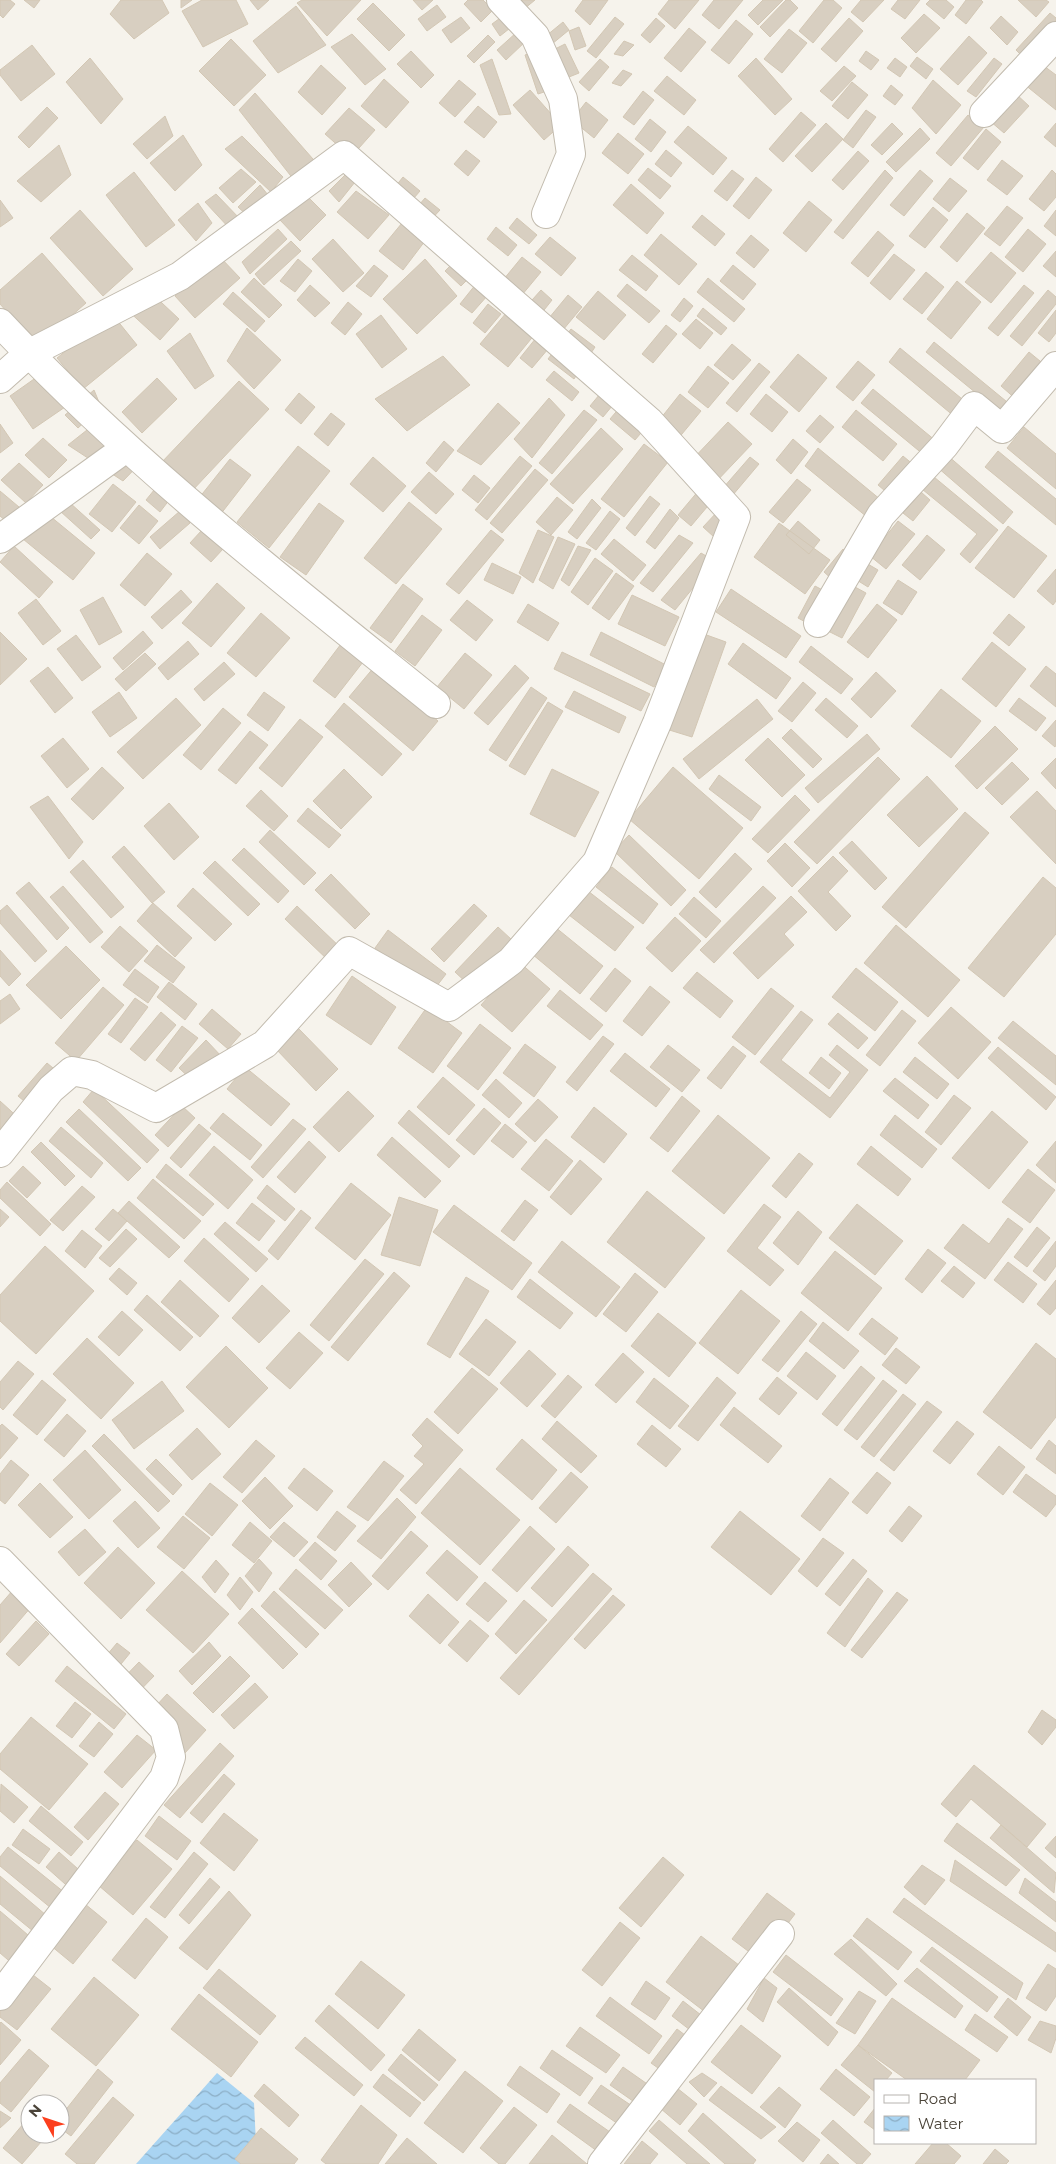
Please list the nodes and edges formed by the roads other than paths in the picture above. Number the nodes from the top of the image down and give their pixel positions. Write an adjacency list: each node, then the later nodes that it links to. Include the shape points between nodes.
1 (501, 0): 4 (street, via 535,36 563,99 571,154)
2 (1056, 36): 3 (street)
3 (984, 113)
4 (546, 214)
5 (0, 323): 6 (street)
6 (28, 354): 8 (street); 9 (street); 13 (street, via 180,276 344,155 649,422 736,517 657,724 597,862 511,961 449,1007 349,952 265,1044 156,1108 92,1074 72,1071 50,1089)
7 (1056, 366): 11 (street, via 1002,430 974,406 944,446 881,515)
8 (0, 379)
9 (126, 448): 10 (street); 12 (street)
10 (0, 539)
11 (818, 623)
12 (436, 704)
13 (0, 1153)
14 (0, 1561): 16 (street, via 164,1729 171,1757 164,1778)
15 (780, 1934): 17 (street)
16 (0, 1996)
17 (602, 2164)

